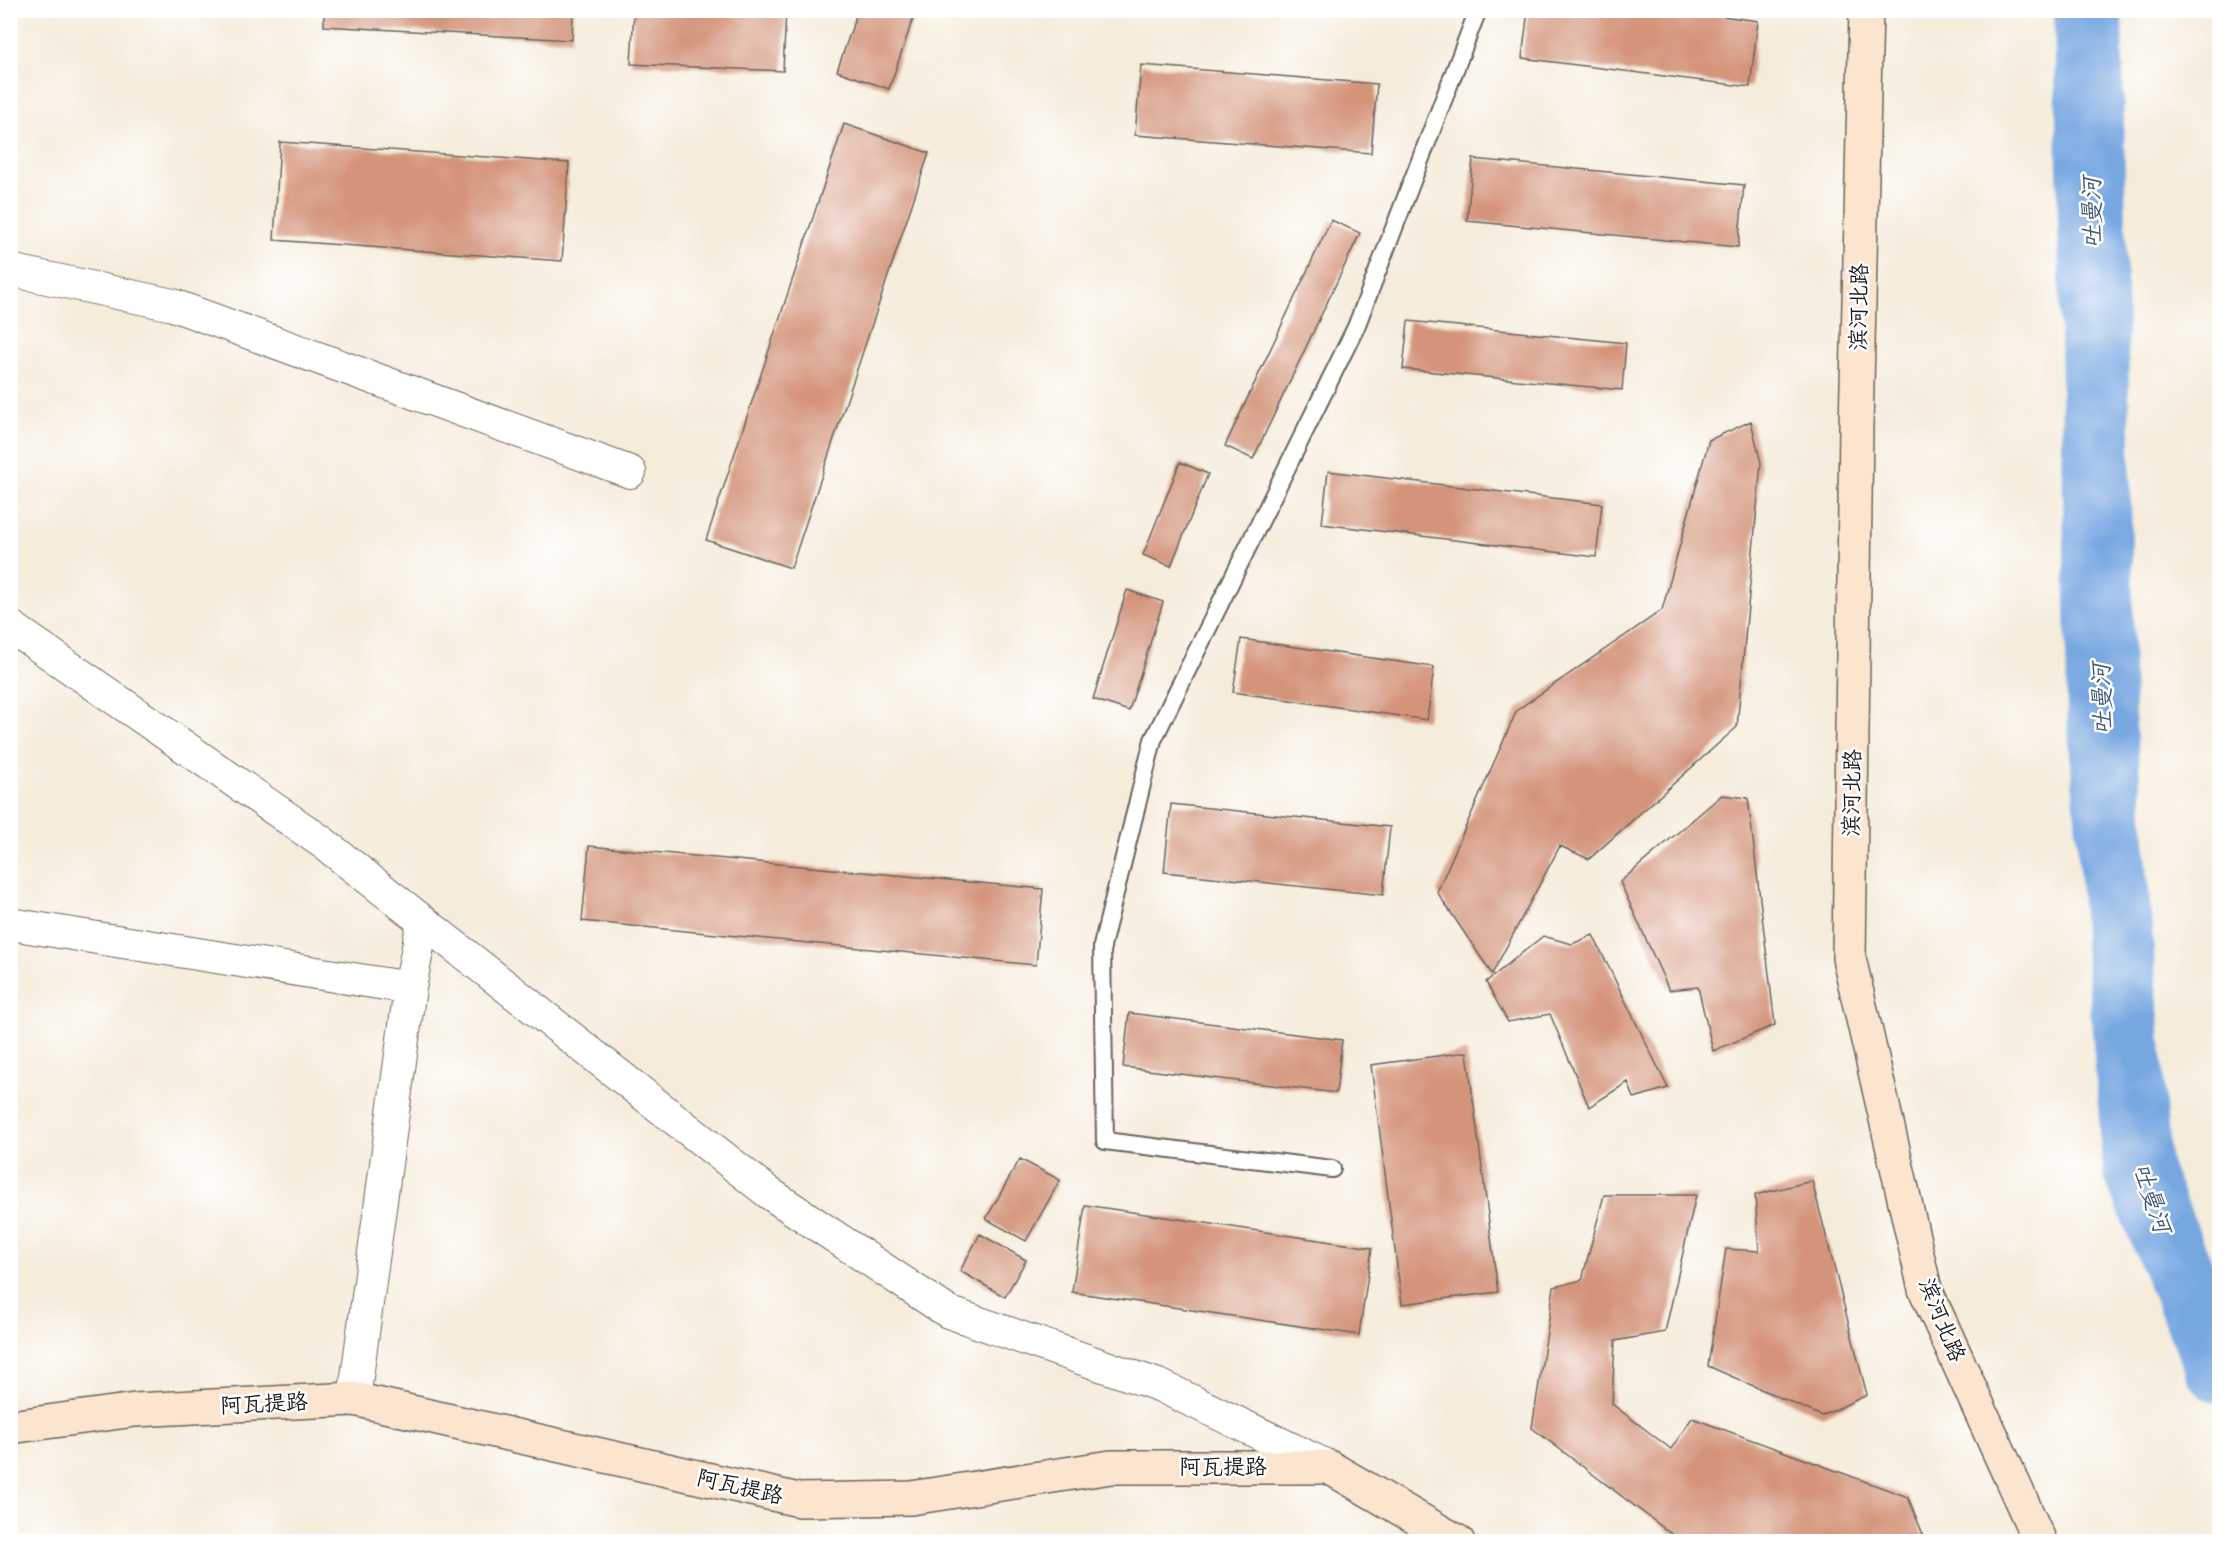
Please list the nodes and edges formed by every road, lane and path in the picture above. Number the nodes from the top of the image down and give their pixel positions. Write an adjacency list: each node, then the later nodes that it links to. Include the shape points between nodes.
1 (1478, 10): 9 (lane, via 1356,327 1153,740 1102,946 1105,1141)
2 (1866, 10): 14 (main road, 滨河北路, via 1849,958 1925,1288)
3 (10, 270): 4 (street, via 173,304)
4 (630, 472)
5 (10, 626): 6 (street, via 322,842)
6 (423, 921): 8 (street); 12 (street, via 769,1193 948,1312 1161,1386)
7 (10, 924): 8 (street)
8 (410, 988): 10 (street)
9 (1332, 1168)
10 (354, 1399): 11 (main road, 阿瓦提路, via 135,1410); 12 (main road, 阿瓦提路, via 799,1500 911,1498 1111,1467)
11 (10, 1426)
12 (1329, 1467): 13 (main road)
13 (1458, 1542)
14 (2040, 1542)

